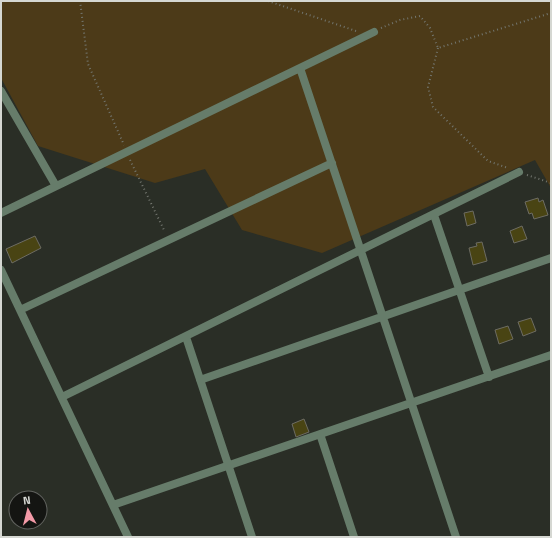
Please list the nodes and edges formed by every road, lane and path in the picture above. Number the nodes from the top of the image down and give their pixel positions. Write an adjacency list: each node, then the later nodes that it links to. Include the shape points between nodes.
1 (80, 1): 9 (path, via 88,64)
2 (268, 1): 4 (path)
3 (551, 13): 6 (path)
4 (358, 32)
5 (374, 32): 6 (path, via 400,20 420,16 430,28); 7 (street)
6 (438, 48): 11 (path, via 428,87 433,108 488,161)
7 (300, 68): 9 (street); 10 (street)
8 (1, 91): 13 (street)
9 (127, 152): 13 (street); 16 (path)
10 (332, 164): 16 (street); 17 (street)
11 (520, 172): 12 (path); 15 (street)
12 (551, 184)
13 (56, 186): 14 (street)
14 (1, 213)
15 (434, 215): 17 (street); 20 (street)
16 (169, 240): 21 (street)
17 (361, 251): 22 (street); 23 (street)
18 (551, 258): 20 (street)
19 (1, 270): 21 (street)
20 (460, 290): 22 (street); 25 (street)
21 (20, 310): 27 (street)
22 (383, 316): 26 (street); 28 (street)
23 (186, 337): 26 (street); 27 (street)
24 (551, 355): 25 (street)
25 (489, 376): 28 (street)
26 (200, 380): 30 (street)
27 (62, 397): 31 (street)
28 (412, 403): 29 (street); 35 (street)
29 (320, 434): 30 (street); 34 (street)
30 (228, 466): 31 (street); 33 (street)
31 (113, 505): 32 (street)
32 (128, 537)
33 (252, 537)
34 (354, 537)
35 (456, 537)

